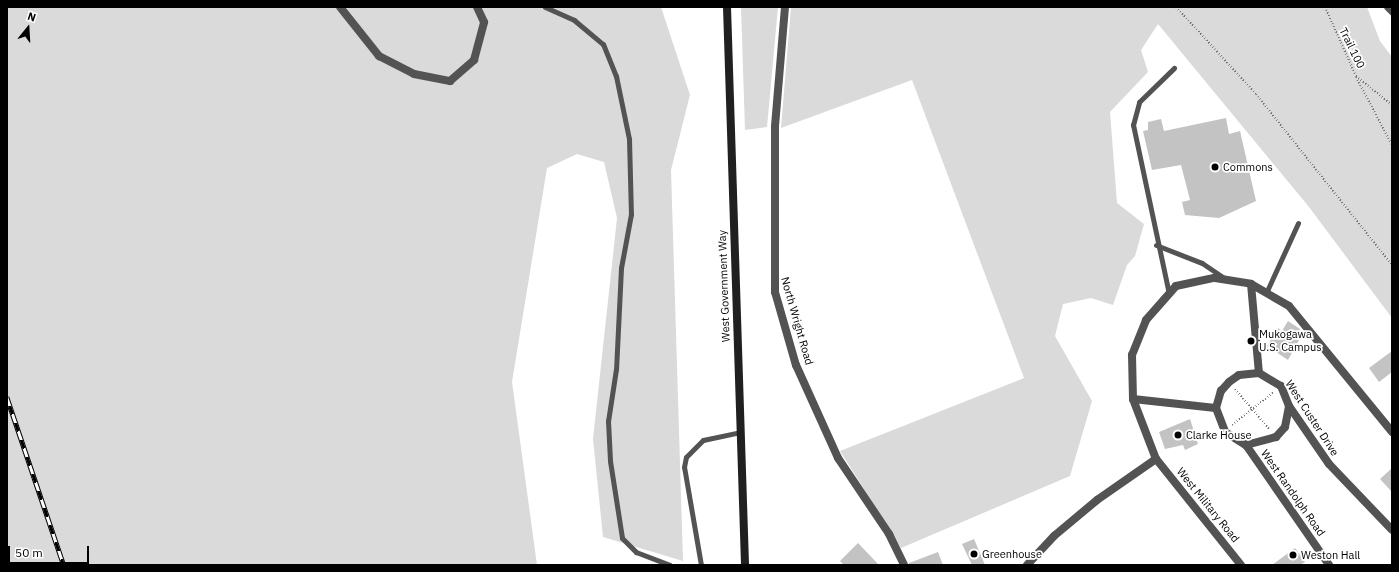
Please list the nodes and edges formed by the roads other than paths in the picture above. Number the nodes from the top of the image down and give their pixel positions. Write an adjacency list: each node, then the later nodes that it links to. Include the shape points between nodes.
1 (340, 7): 2 (street, via 379,56 414,74 450,82 474,60 484,22)
2 (477, 7)
3 (545, 7): 24 (lane, via 574,20 603,44 616,76 629,139 631,214 621,268 616,369 608,421 618,527 628,546)
4 (727, 7): 19 (main road, West Government Way)
5 (785, 7): 27 (street, North Wright Road, via 775,127 775,292 796,365 838,458 889,534)
6 (1386, 7): 7 (lane)
7 (1392, 13)
8 (1174, 68): 10 (lane, via 1138,102 1134,115 1136,143)
9 (1298, 223): 13 (lane)
10 (1156, 245): 11 (lane, via 1202,263); 14 (lane)
11 (1226, 280): 12 (street); 14 (street, West Military Road, via 1215,278 1176,286)
12 (1251, 284): 13 (street); 15 (street)
13 (1266, 293): 20 (street, via 1289,306)
14 (1169, 294): 16 (street, West Military Road, via 1146,320 1132,355)
15 (1259, 373): 17 (street, West Custer Drive, via 1281,386); 18 (street, via 1239,375 1229,382 1221,391)
16 (1133, 399): 18 (street); 22 (street, West Military Road)
17 (1289, 406): 21 (street, via 1285,427 1276,437); 23 (street, West Custer Drive, via 1329,464)
18 (1216, 408): 21 (street, West Randolph Road, via 1225,432)
19 (740, 432): 25 (lane, via 703,440 686,457 684,467); 26 (main road, West Government Way)
20 (1392, 432)
21 (1246, 445): 30 (street, West Randolph Road)
22 (1156, 459): 28 (street, via 1096,500 1054,536); 29 (street, West Military Road)
23 (1392, 530)
24 (670, 565)
25 (701, 565)
26 (745, 565)
27 (904, 565)
28 (1027, 565)
29 (1241, 565)
30 (1329, 565)

